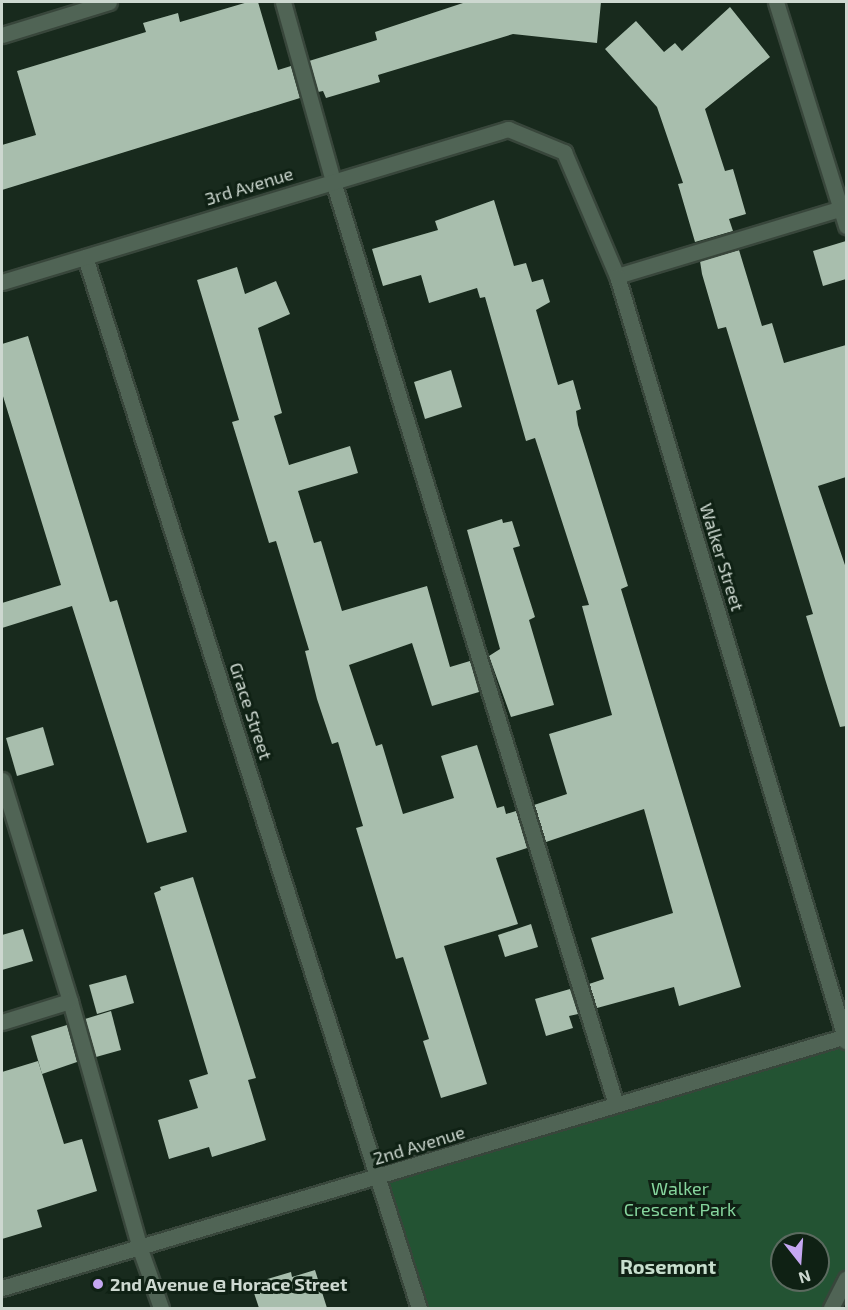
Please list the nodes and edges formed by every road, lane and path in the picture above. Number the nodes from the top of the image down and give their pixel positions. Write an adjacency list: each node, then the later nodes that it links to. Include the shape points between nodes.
1 (110, 2): 4 (street)
2 (283, 2): 6 (street)
3 (777, 2): 7 (street)
4 (2, 34)
5 (508, 129): 6 (street, 3rd Avenue); 10 (street, Walker Street, via 564,152)
6 (333, 181): 9 (street, 3rd Avenue); 16 (street)
7 (844, 208): 8 (street); 10 (street)
8 (846, 226)
9 (85, 257): 11 (street, 3rd Avenue); 17 (street, Grace Street)
10 (617, 276): 15 (street, Walker Street)
11 (2, 282)
12 (2, 780): 13 (street)
13 (70, 1001): 14 (street); 18 (street)
14 (2, 1022)
15 (846, 1038): 16 (street, 2nd Avenue)
16 (616, 1105): 17 (street, 2nd Avenue)
17 (380, 1178): 18 (street, 2nd Avenue); 22 (street, Grace Street)
18 (140, 1249): 20 (street, 2nd Avenue); 21 (street)
19 (846, 1279): 23 (street)
20 (2, 1288)
21 (161, 1308)
22 (419, 1308)
23 (831, 1308)

